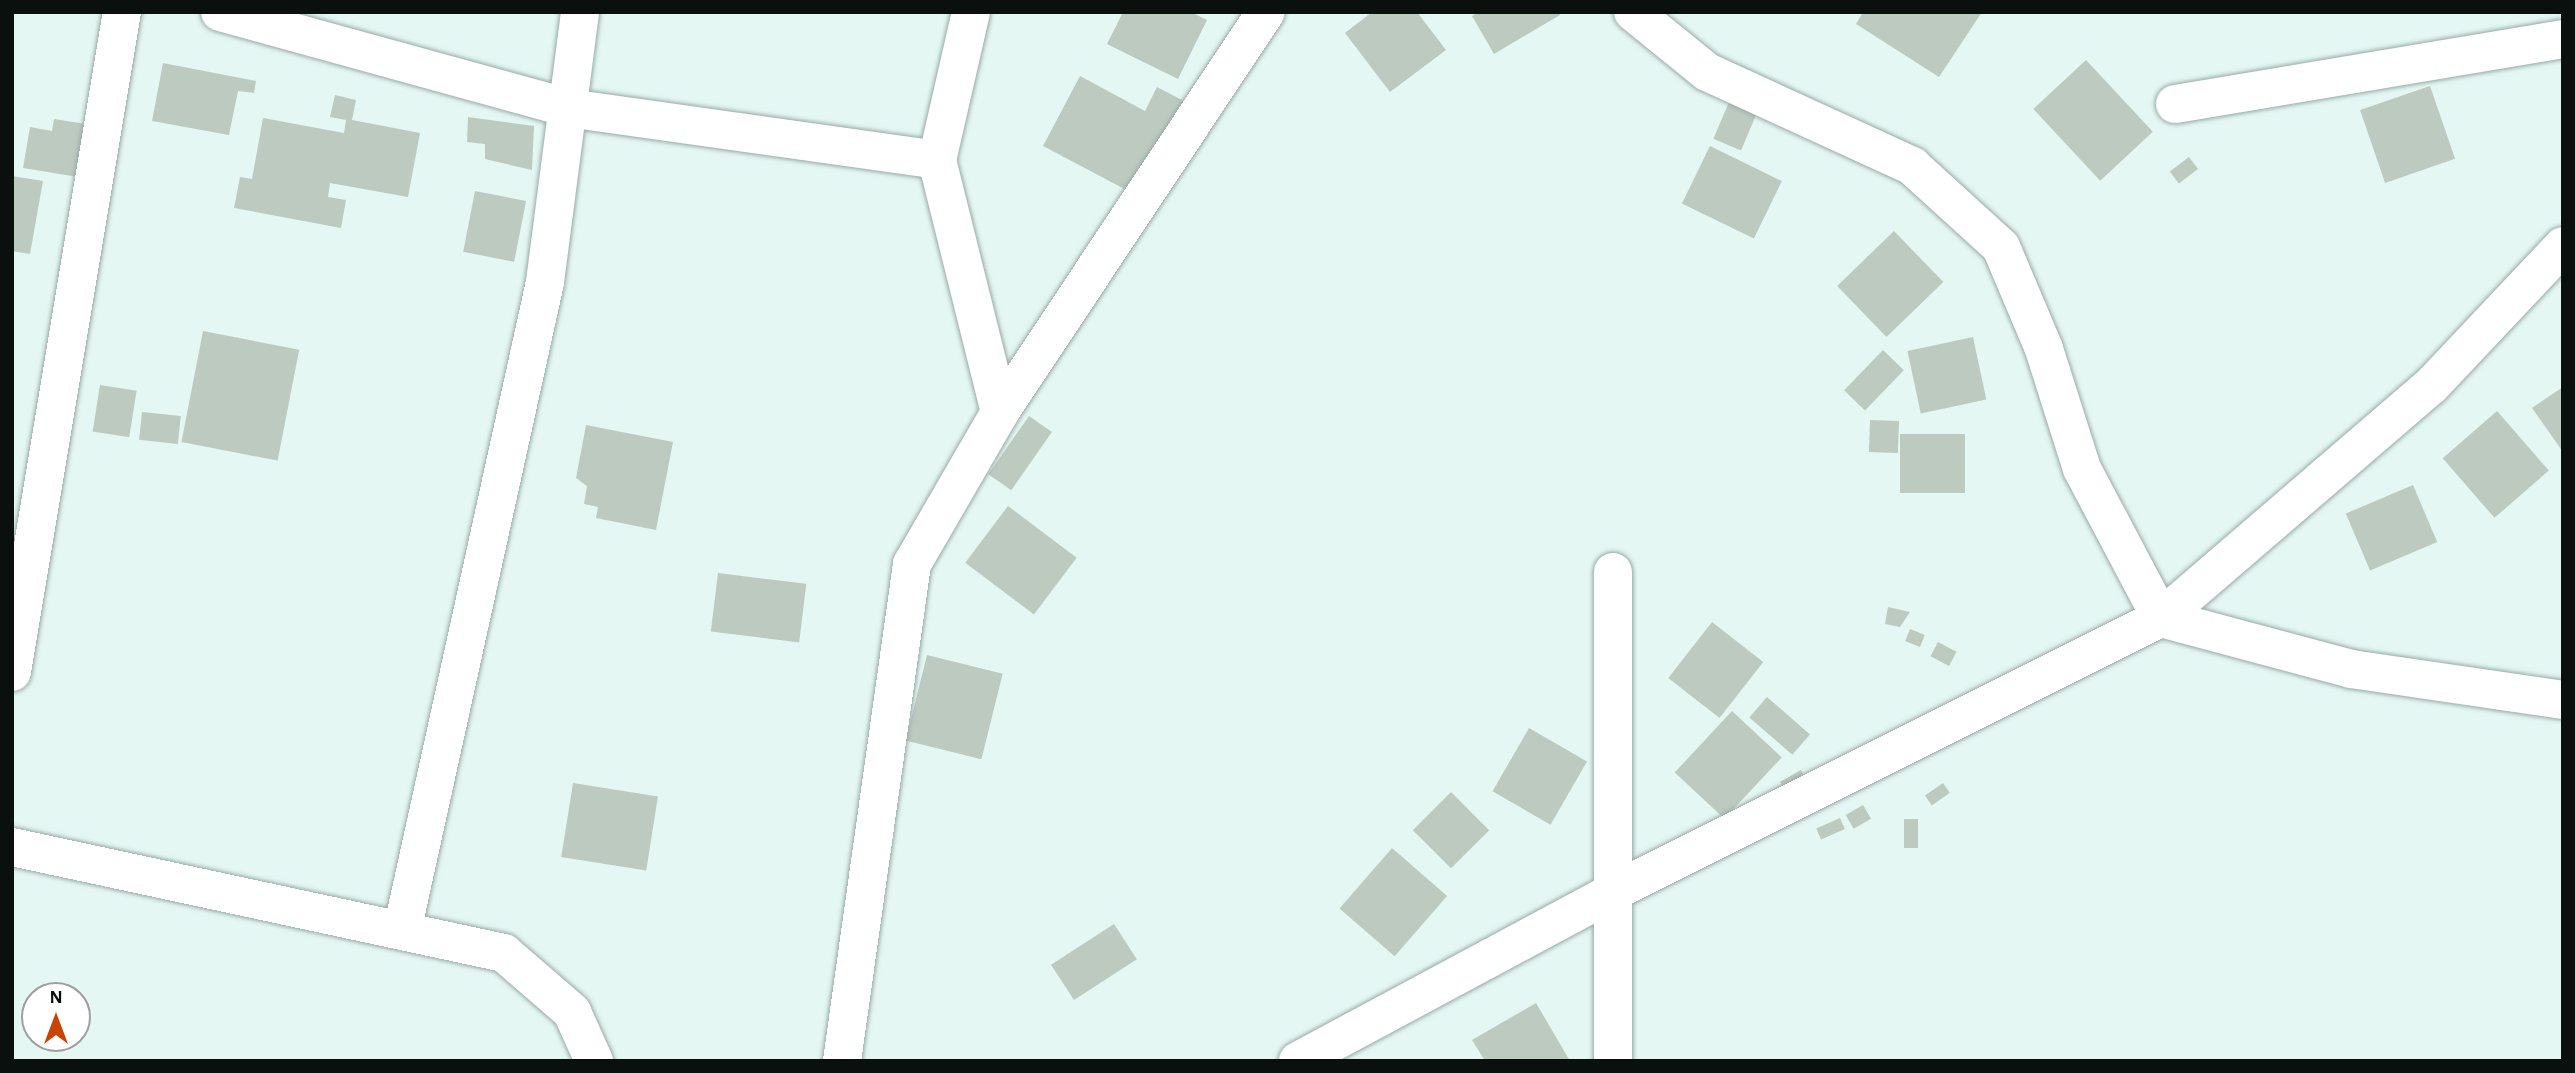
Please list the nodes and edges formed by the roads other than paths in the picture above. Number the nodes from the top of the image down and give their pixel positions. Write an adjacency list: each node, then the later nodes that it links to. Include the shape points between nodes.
1 (122, 12): 15 (street)
2 (220, 12): 9 (street)
3 (580, 12): 9 (street)
4 (971, 12): 10 (street)
5 (1266, 12): 12 (street)
6 (1633, 12): 14 (street, via 1707,72 1912,166 2001,247 2044,349 2082,469)
7 (2563, 39): 8 (street)
8 (2175, 104)
9 (568, 108): 10 (street); 19 (street, via 545,282)
10 (937, 160): 12 (street)
11 (2563, 246): 14 (street, via 2431,386)
12 (1000, 412): 21 (street, via 912,565)
13 (1613, 572): 18 (street)
14 (2161, 618): 16 (street, via 2351,668); 18 (street)
15 (12, 672)
16 (2563, 700)
17 (12, 848): 19 (street)
18 (1613, 892): 22 (street); 23 (street)
19 (402, 931): 20 (street, via 505,953 572,1012)
20 (594, 1061)
21 (842, 1061)
22 (1298, 1061)
23 (1613, 1061)

